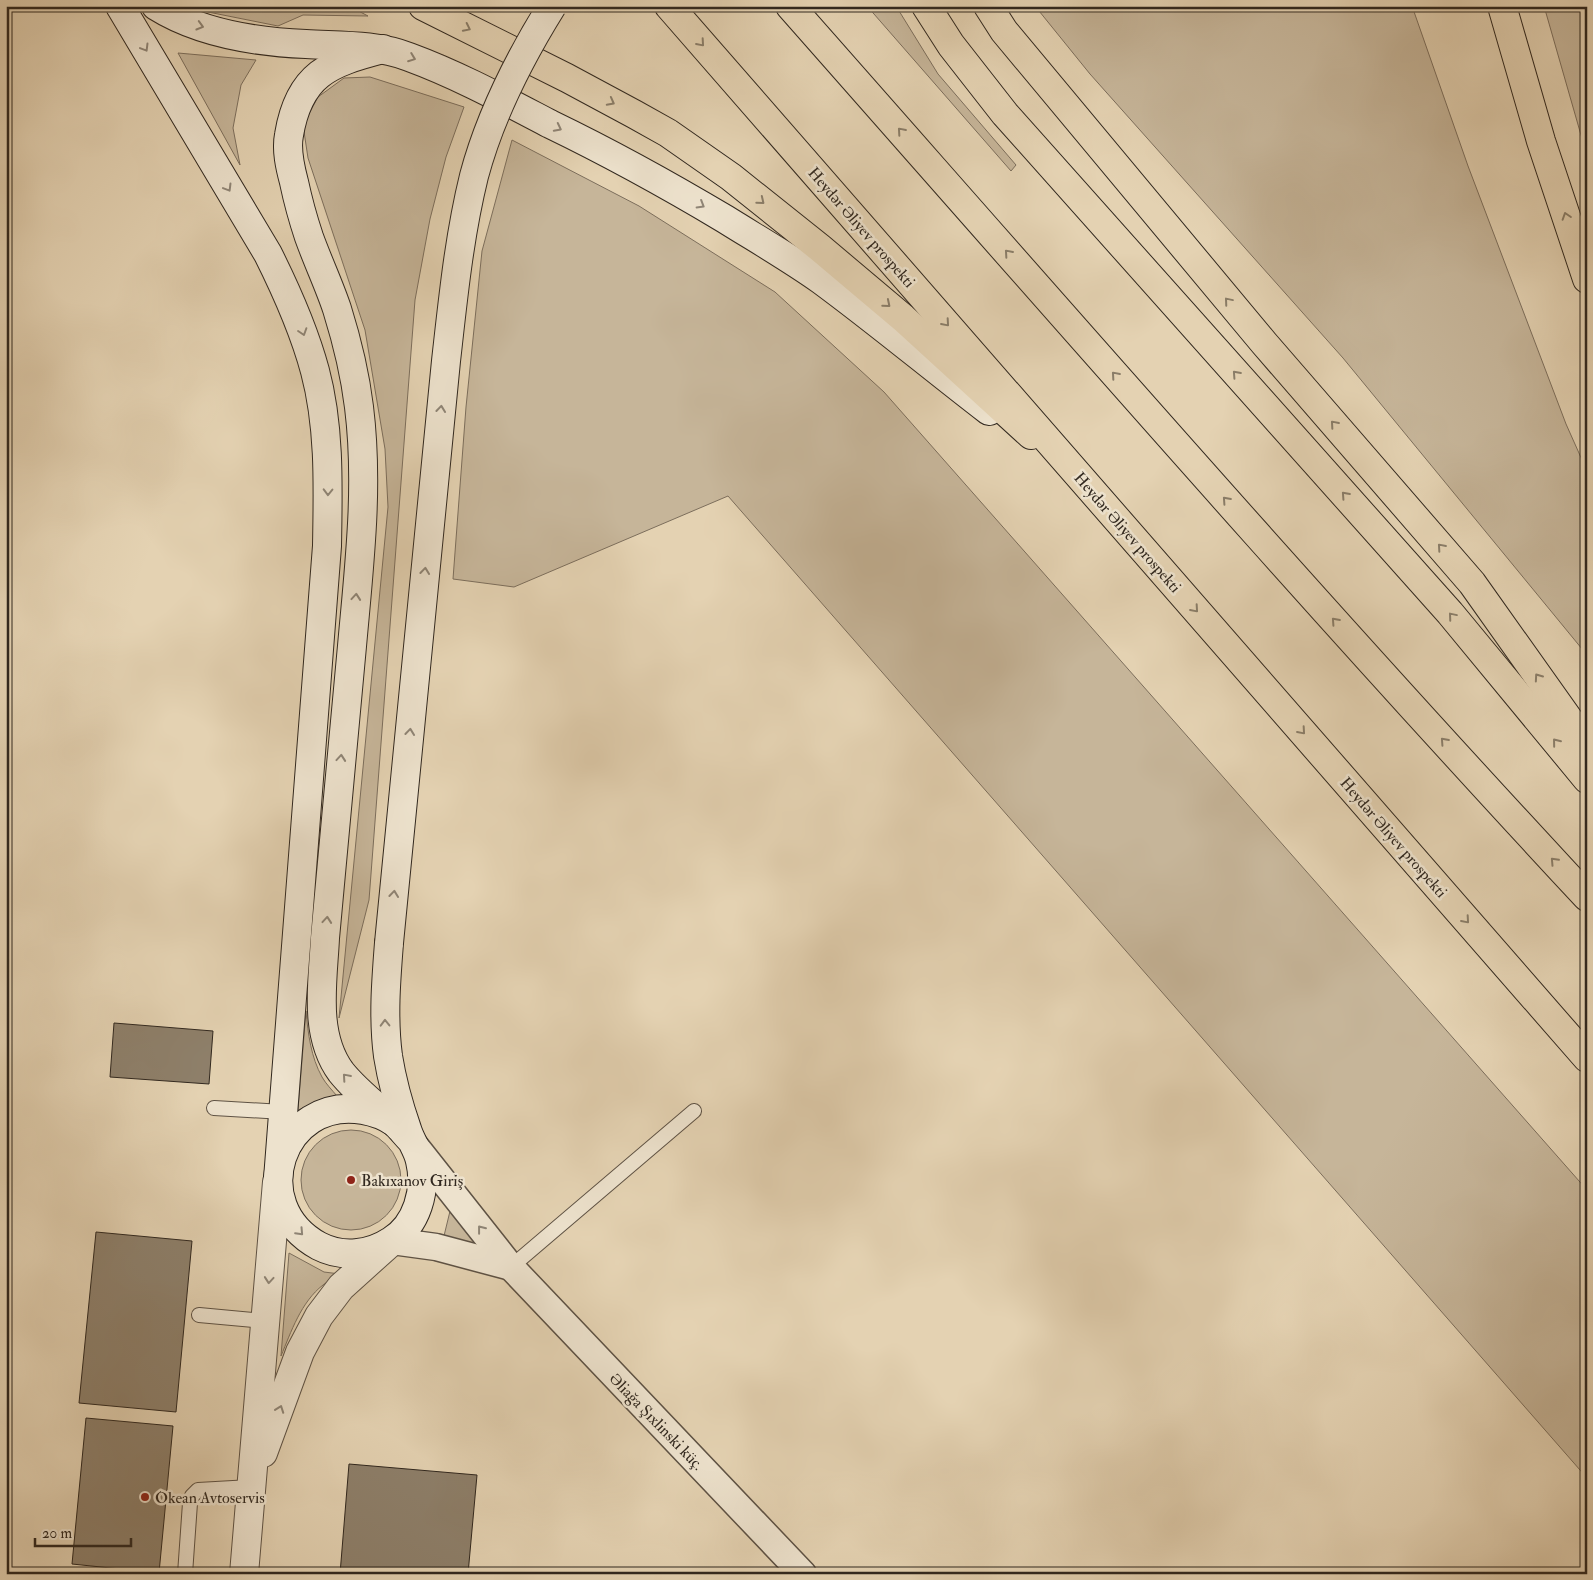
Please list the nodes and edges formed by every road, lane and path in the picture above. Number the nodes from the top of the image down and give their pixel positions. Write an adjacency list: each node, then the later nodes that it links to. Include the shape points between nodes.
1 (120, 6): 21 (main road, one-way to 21, via 285,286 315,372 324,418 328,477 327,546)
2 (156, 6): 11 (main road, one-way to 11, via 196,25 239,36)
3 (423, 6): 14 (main road, one-way to 14, via 634,114 668,133 731,177 903,318)
4 (552, 6): 22 (main road, one-way to 4, bridge, via 388,1057 385,989 455,278 475,176 488,132 508,85)
5 (669, 6): 14 (main road, Heydər Əliyev prospekti, one-way to 14)
6 (790, 6): 17 (main road, one-way to 6, via 1494,798 1148,412)
7 (926, 6): 16 (main road, one-way to 7, via 1450,613 1005,114 951,45)
8 (988, 6): 15 (main road, one-way to 8, via 1472,582 1258,336 1004,31)
9 (1483, 6): 12 (main road)
10 (1502, 6): 12 (main road)
11 (384, 49): 14 (main road, one-way to 14, via 441,70 577,137 680,192 752,236 820,280); 22 (main road, one-way to 11, via 340,1071 329,1051 323,1023 325,938 360,551 363,470 352,360 309,237 290,166 288,137 301,95 315,78 332,65)
12 (1541, 141): 13 (main road, one-way to 12)
13 (1587, 279)
14 (1094, 493): 18 (main road, Heydər Əliyev prospekti, one-way to 18)
15 (1587, 745)
16 (1587, 779)
17 (1587, 897)
18 (1587, 1058)
19 (214, 1108): 21 (lane)
20 (694, 1111): 25 (lane)
21 (283, 1112): 23 (main road)
22 (402, 1130): 23 (main road, via 374,1112 351,1108 329,1111 309,1121 292,1136 282,1156); 24 (main road, via 420,1160 423,1182 419,1205 408,1225); 25 (street, Əliağa Şıxlinski küç., one-way to 22)
23 (278, 1179): 24 (main road, one-way to 24, via 280,1202 290,1222 306,1239 326,1250 349,1254 371,1251); 27 (main road, one-way to 27)
24 (392, 1241): 25 (street, via 436,1247); 28 (main road, one-way to 24, via 300,1352 319,1316 342,1287)
25 (511, 1267): 31 (street, Əliağa Şıxlinski küç.)
26 (199, 1315): 27 (lane)
27 (265, 1321): 28 (main road)
28 (251, 1487): 29 (lane, via 198,1490 192,1496); 30 (main road)
29 (185, 1574)
30 (244, 1574)
31 (803, 1574)

